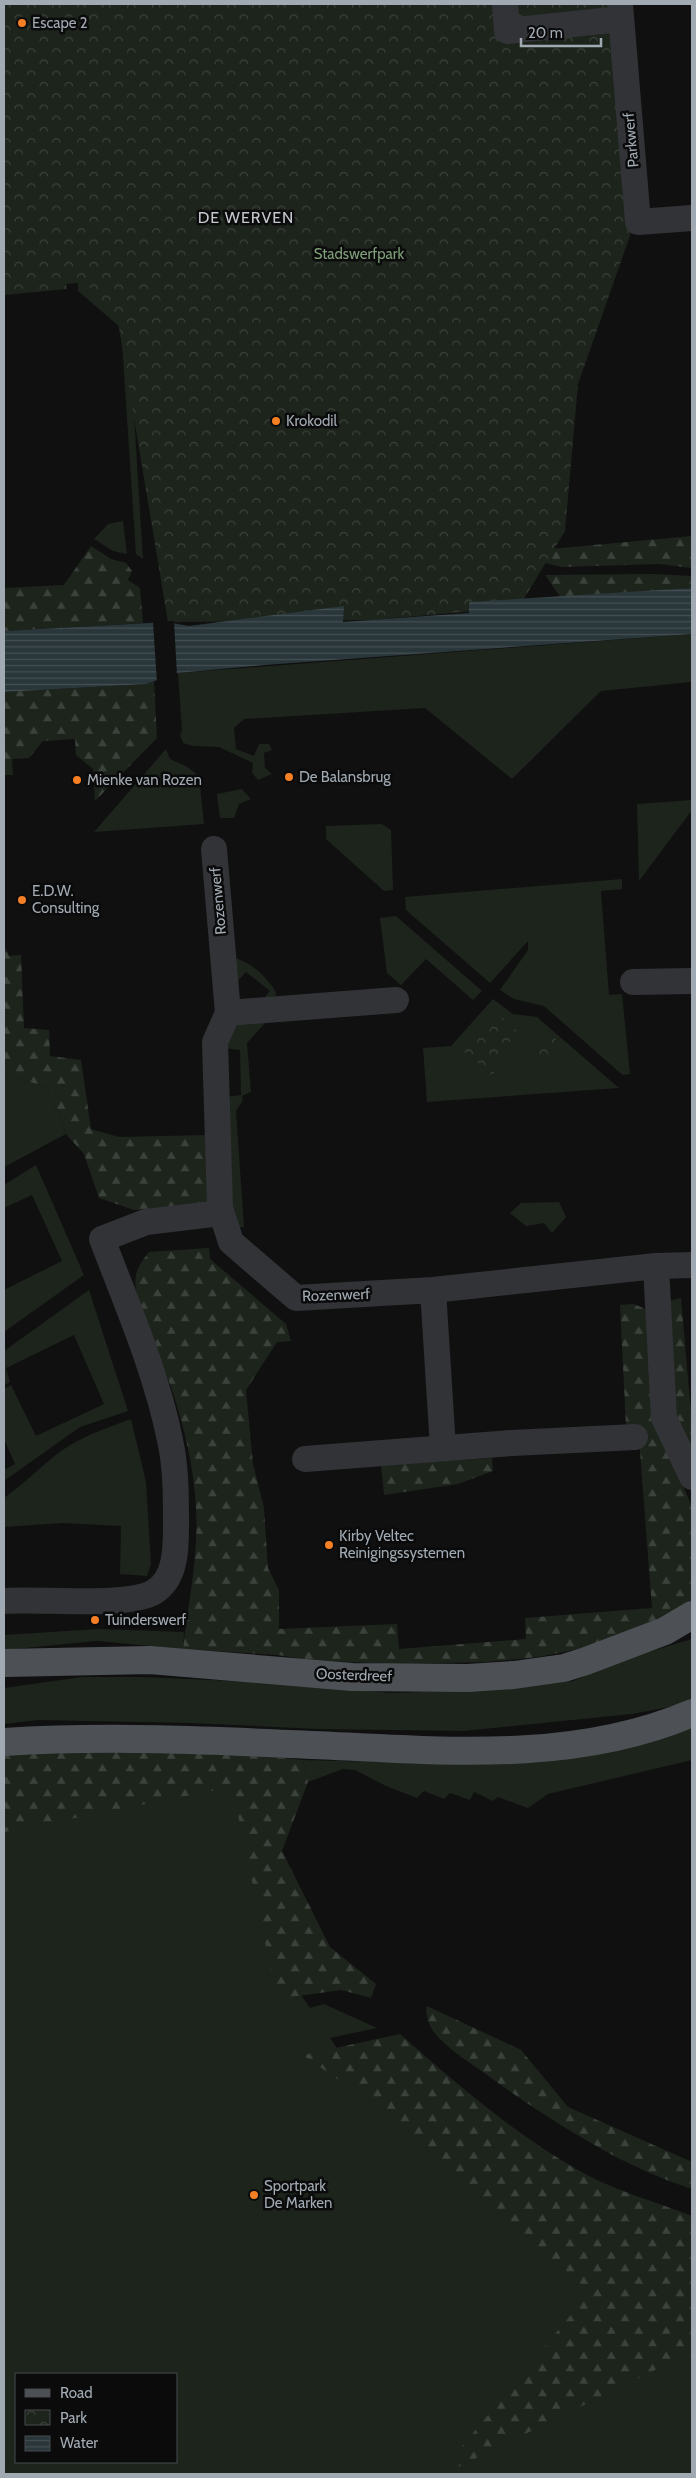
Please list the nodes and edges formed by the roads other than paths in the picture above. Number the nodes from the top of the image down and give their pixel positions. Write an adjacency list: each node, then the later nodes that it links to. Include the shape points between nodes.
1 (505, 4): 2 (street, via 507,31)
2 (620, 11): 3 (street, Parkwerf, via 638,222)
3 (692, 218)
4 (214, 850): 8 (street, Rozenwerf)
5 (692, 981): 6 (street)
6 (633, 982)
7 (396, 1000): 8 (street)
8 (228, 1013): 9 (street, Rozenwerf, via 216,1042)
9 (221, 1213): 12 (street, Rozenwerf, via 231,1242 296,1298); 17 (street, via 146,1222 102,1239 149,1363 170,1440 176,1476 176,1554 168,1576 156,1591 143,1597)
10 (692, 1265): 11 (street, Rozenwerf)
11 (656, 1266): 12 (street, Rozenwerf); 16 (street, via 664,1418)
12 (432, 1290): 14 (street)
13 (635, 1437): 14 (street)
14 (443, 1448): 15 (street)
15 (305, 1459)
16 (692, 1476)
17 (4, 1601)
18 (692, 1615): 19 (main road, Oosterdreef, via 665,1631 586,1661 564,1668 514,1675 352,1678 150,1660)
19 (4, 1663)
20 (692, 1712): 21 (main road, via 658,1727 564,1746 492,1752 121,1739)
21 (4, 1742)

